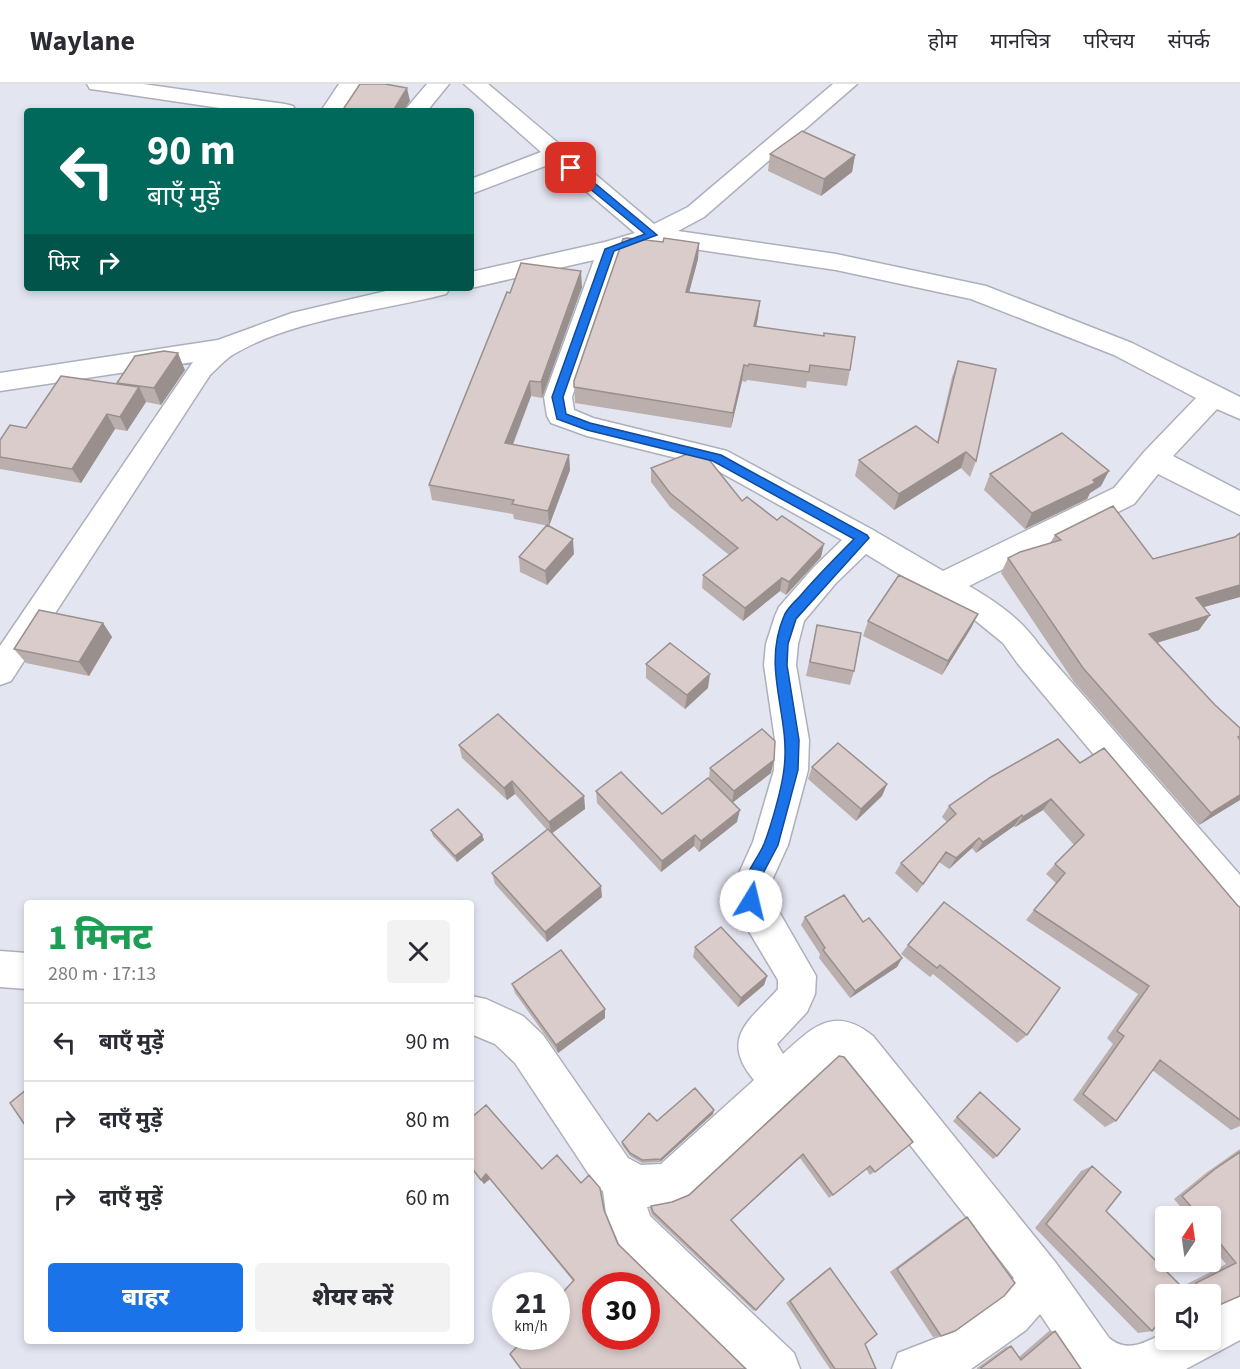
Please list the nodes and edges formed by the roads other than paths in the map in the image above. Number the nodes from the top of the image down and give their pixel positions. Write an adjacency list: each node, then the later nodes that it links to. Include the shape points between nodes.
1 (98, 84): 6 (street)
2 (350, 84): 8 (street)
3 (438, 84): 9 (street)
4 (475, 84): 10 (street)
5 (846, 84): 12 (street, via 696,212)
6 (169, 89): 7 (street)
7 (269, 108)
8 (334, 108)
9 (418, 108)
10 (555, 154): 11 (street); 12 (street)
11 (474, 187)
12 (652, 235): 13 (street); 18 (street, via 836,262 977,292 1124,349)
13 (610, 249): 14 (street); 22 (street, via 558,397 561,416 717,458)
14 (474, 279)
15 (424, 291): 16 (street, via 296,320)
16 (223, 348): 17 (street); 24 (street, via 201,369)
17 (0, 382)
18 (1214, 395): 19 (street); 20 (street)
19 (1240, 409)
20 (1154, 459): 21 (street); 23 (street, via 1124,496)
21 (1240, 504)
22 (863, 538): 23 (street); 29 (street, via 790,616 782,644 780,665 790,721 791,770 770,845 749,891 751,901 797,976 793,1000 761,1032 758,1040 757,1049 763,1061)
23 (941, 585): 25 (street, via 987,612 1014,634)
24 (0, 672)
25 (1240, 902)
26 (0, 969): 27 (street)
27 (24, 971)
28 (474, 1016): 30 (street, via 509,1030 529,1049 613,1173)
29 (783, 1080): 30 (street, via 671,1182 654,1186); 31 (street, via 827,1040 844,1039 855,1045)
30 (624, 1182): 35 (street, via 626,1216 635,1231)
31 (1041, 1278): 34 (street, via 1093,1354 1105,1364 1139,1369); 36 (street, via 1011,1315 961,1351)
32 (1240, 1317): 33 (street)
33 (1221, 1326)
34 (1176, 1350)
35 (778, 1369)
36 (914, 1369)

